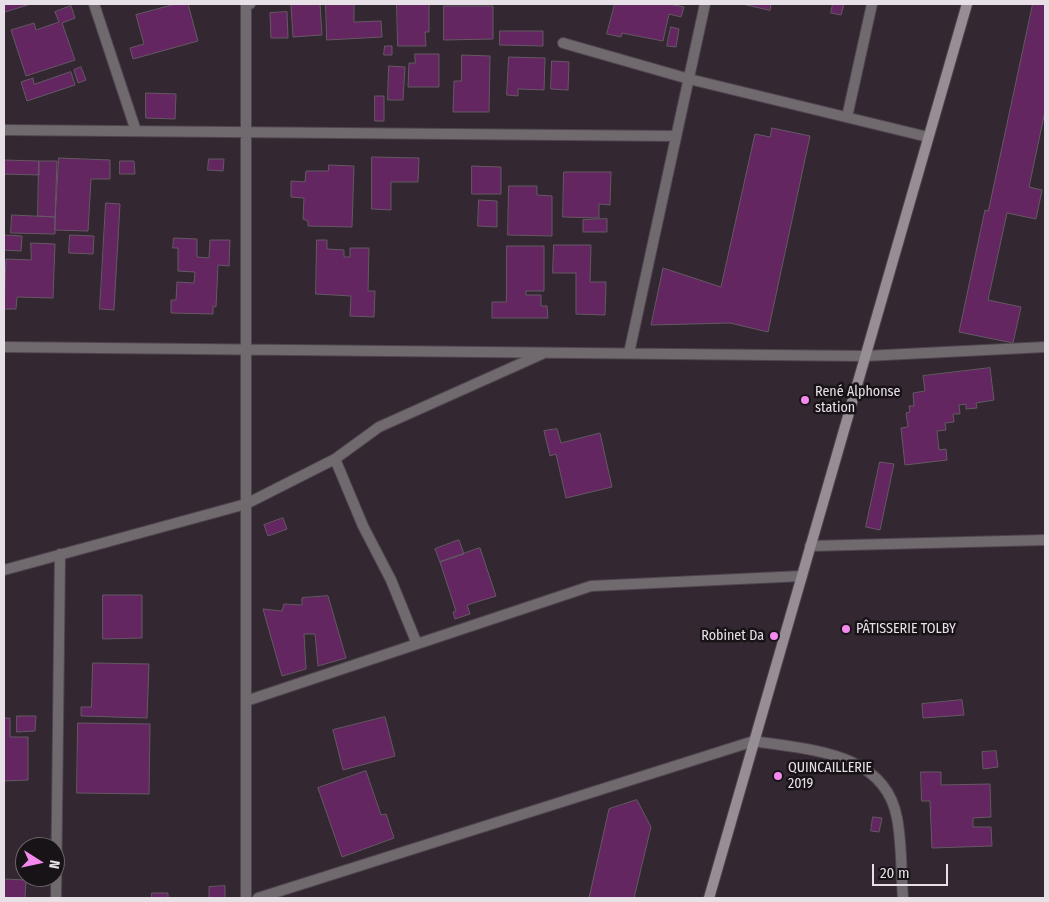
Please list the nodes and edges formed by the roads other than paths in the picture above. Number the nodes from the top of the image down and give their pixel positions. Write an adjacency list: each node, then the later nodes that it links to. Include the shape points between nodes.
1 (94, 4): 10 (street)
2 (250, 4): 11 (street, via 246,5)
3 (706, 4): 7 (street)
4 (872, 4): 8 (street)
5 (967, 4): 13 (street)
6 (562, 43): 7 (street)
7 (688, 78): 8 (street); 12 (street)
8 (847, 117): 13 (street)
9 (4, 130): 10 (street)
10 (136, 131): 11 (street)
11 (246, 132): 12 (street); 16 (street)
12 (675, 136): 18 (street)
13 (928, 137): 19 (street)
14 (4, 347): 16 (street)
15 (1045, 347): 19 (street)
16 (246, 349): 17 (street); 21 (street)
17 (547, 352): 18 (street); 20 (street, via 379,427)
18 (629, 353): 19 (street)
19 (865, 356): 23 (street)
20 (335, 459): 21 (street); 27 (street)
21 (246, 504): 24 (street); 28 (street)
22 (1045, 540): 23 (street)
23 (810, 546): 26 (street)
24 (60, 554): 25 (street); 30 (street)
25 (4, 570)
26 (802, 576): 27 (street, via 591,586); 29 (street)
27 (417, 644): 28 (street)
28 (246, 701): 31 (street)
29 (754, 741): 32 (street); 33 (street); 34 (street, via 838,754 869,770 890,795 897,818)
30 (56, 898)
31 (246, 898)
32 (258, 898)
33 (709, 898)
34 (904, 898)

